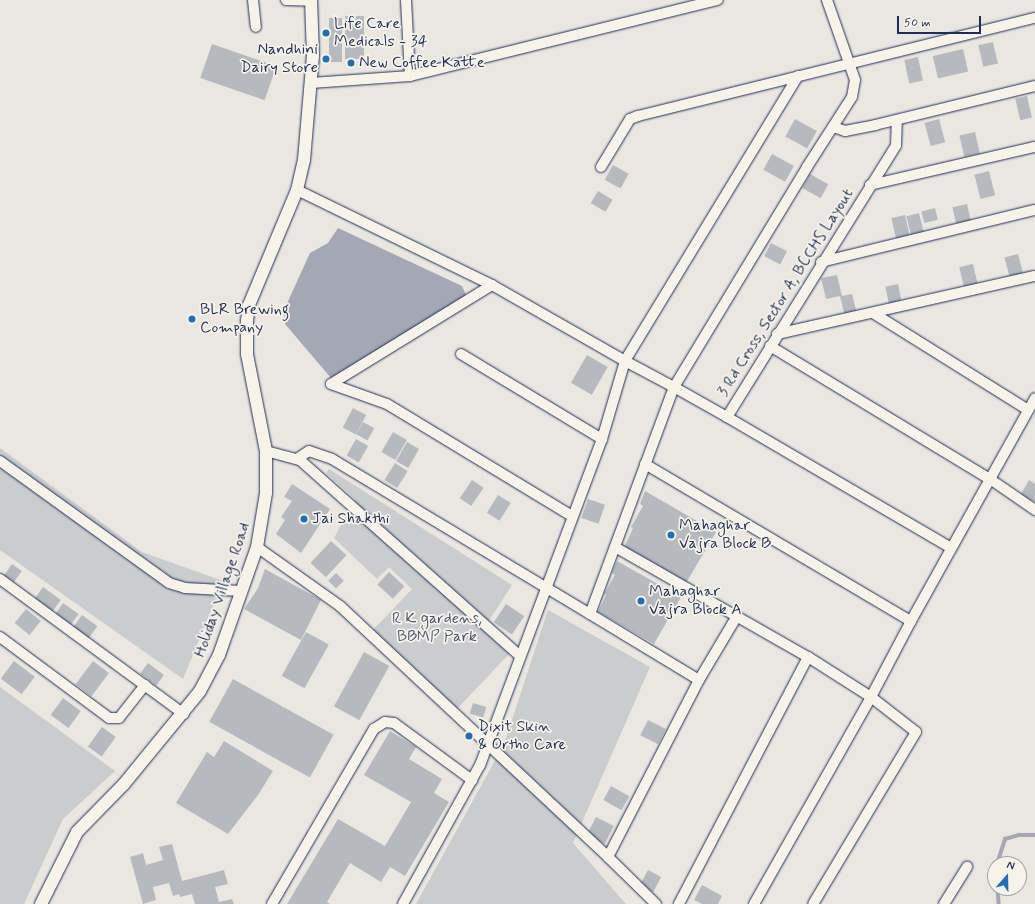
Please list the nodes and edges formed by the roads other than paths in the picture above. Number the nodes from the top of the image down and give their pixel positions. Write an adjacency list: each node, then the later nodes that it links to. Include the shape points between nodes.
1 (253, 0): 8 (street)
2 (286, 0): 3 (street)
3 (311, 0): 12 (street, Holiday Village Road)
4 (406, 0): 10 (street)
5 (718, 0): 10 (street)
6 (828, 0): 9 (street)
7 (1035, 18): 9 (street)
8 (256, 27)
9 (849, 65): 11 (street); 15 (street, via 855,80 852,97)
10 (410, 76): 12 (street)
11 (798, 76): 17 (street, via 630,119); 28 (street)
12 (311, 83): 19 (street, Holiday Village Road, via 307,141)
13 (1035, 86): 14 (street)
14 (897, 120): 15 (street, via 844,131); 18 (street, 3 Rd Cross, Sector A, BCCHS Layout, via 896,145)
15 (833, 127): 29 (street)
16 (1035, 147): 18 (street)
17 (601, 167)
18 (870, 185): 21 (street, 3 Rd Cross, Sector A, BCCHS Layout)
19 (297, 190): 23 (street, 3 Rd Cross, Sector A, BCCHS Layout); 34 (street, Holiday Village Road, via 249,305 247,321 247,354)
20 (1035, 210): 21 (street)
21 (821, 262): 25 (street, 3 Rd Cross, Sector A, BCCHS Layout)
22 (1035, 276): 24 (street)
23 (492, 285): 28 (street, 3 Rd Cross, Sector A, BCCHS Layout); 40 (street, via 331,384 387,404)
24 (873, 313): 25 (street); 31 (street)
25 (777, 334): 26 (street, 3 Rd Cross, Sector A, BCCHS Layout)
26 (770, 346): 32 (street, 3 Rd Cross, Sector A, BCCHS Layout); 38 (street)
27 (461, 354): 33 (street)
28 (625, 361): 29 (street, 3 Rd Cross, Sector A, BCCHS Layout); 33 (street)
29 (674, 387): 32 (street, 3 Rd Cross, Sector A, BCCHS Layout); 37 (street)
30 (1035, 398): 31 (street)
31 (1028, 410): 38 (street)
32 (727, 418): 43 (street)
33 (602, 439): 40 (street)
34 (266, 451): 35 (street); 41 (street, Holiday Village Road, via 266,493)
35 (297, 459): 45 (street, via 310,451 332,459); 51 (street)
36 (0, 461): 46 (street, via 169,583 177,587)
37 (645, 464): 42 (street); 49 (street)
38 (990, 479): 39 (street); 43 (street)
39 (1035, 510)
40 (572, 516): 45 (street)
41 (257, 547): 46 (street, Holiday Village Road); 57 (street, via 340,606)
42 (615, 547): 47 (street); 48 (street)
43 (951, 548): 49 (street)
44 (0, 579): 54 (street)
45 (546, 586): 47 (street); 51 (street)
46 (240, 592): 56 (street, Holiday Village Road, via 219,655 200,691)
47 (590, 614): 53 (street)
48 (737, 616): 52 (street); 53 (street)
49 (911, 621): 55 (street)
50 (0, 637): 54 (street, via 110,718 119,718)
51 (520, 656): 57 (street)
52 (808, 657): 55 (street); 65 (street)
53 (699, 680): 59 (street)
54 (145, 686): 56 (street)
55 (870, 697): 66 (street); 67 (street, via 916,732)
56 (184, 714): 61 (street, Holiday Village Road, via 124,784 77,832)
57 (488, 743): 58 (street); 59 (street)
58 (472, 780): 62 (street, via 394,723 385,722 374,729); 63 (street)
59 (608, 857): 64 (street)
60 (966, 867): 68 (street)
61 (40, 904)
62 (272, 904)
63 (403, 904)
64 (656, 904)
65 (679, 904)
66 (754, 904)
67 (813, 904)
68 (944, 904)

